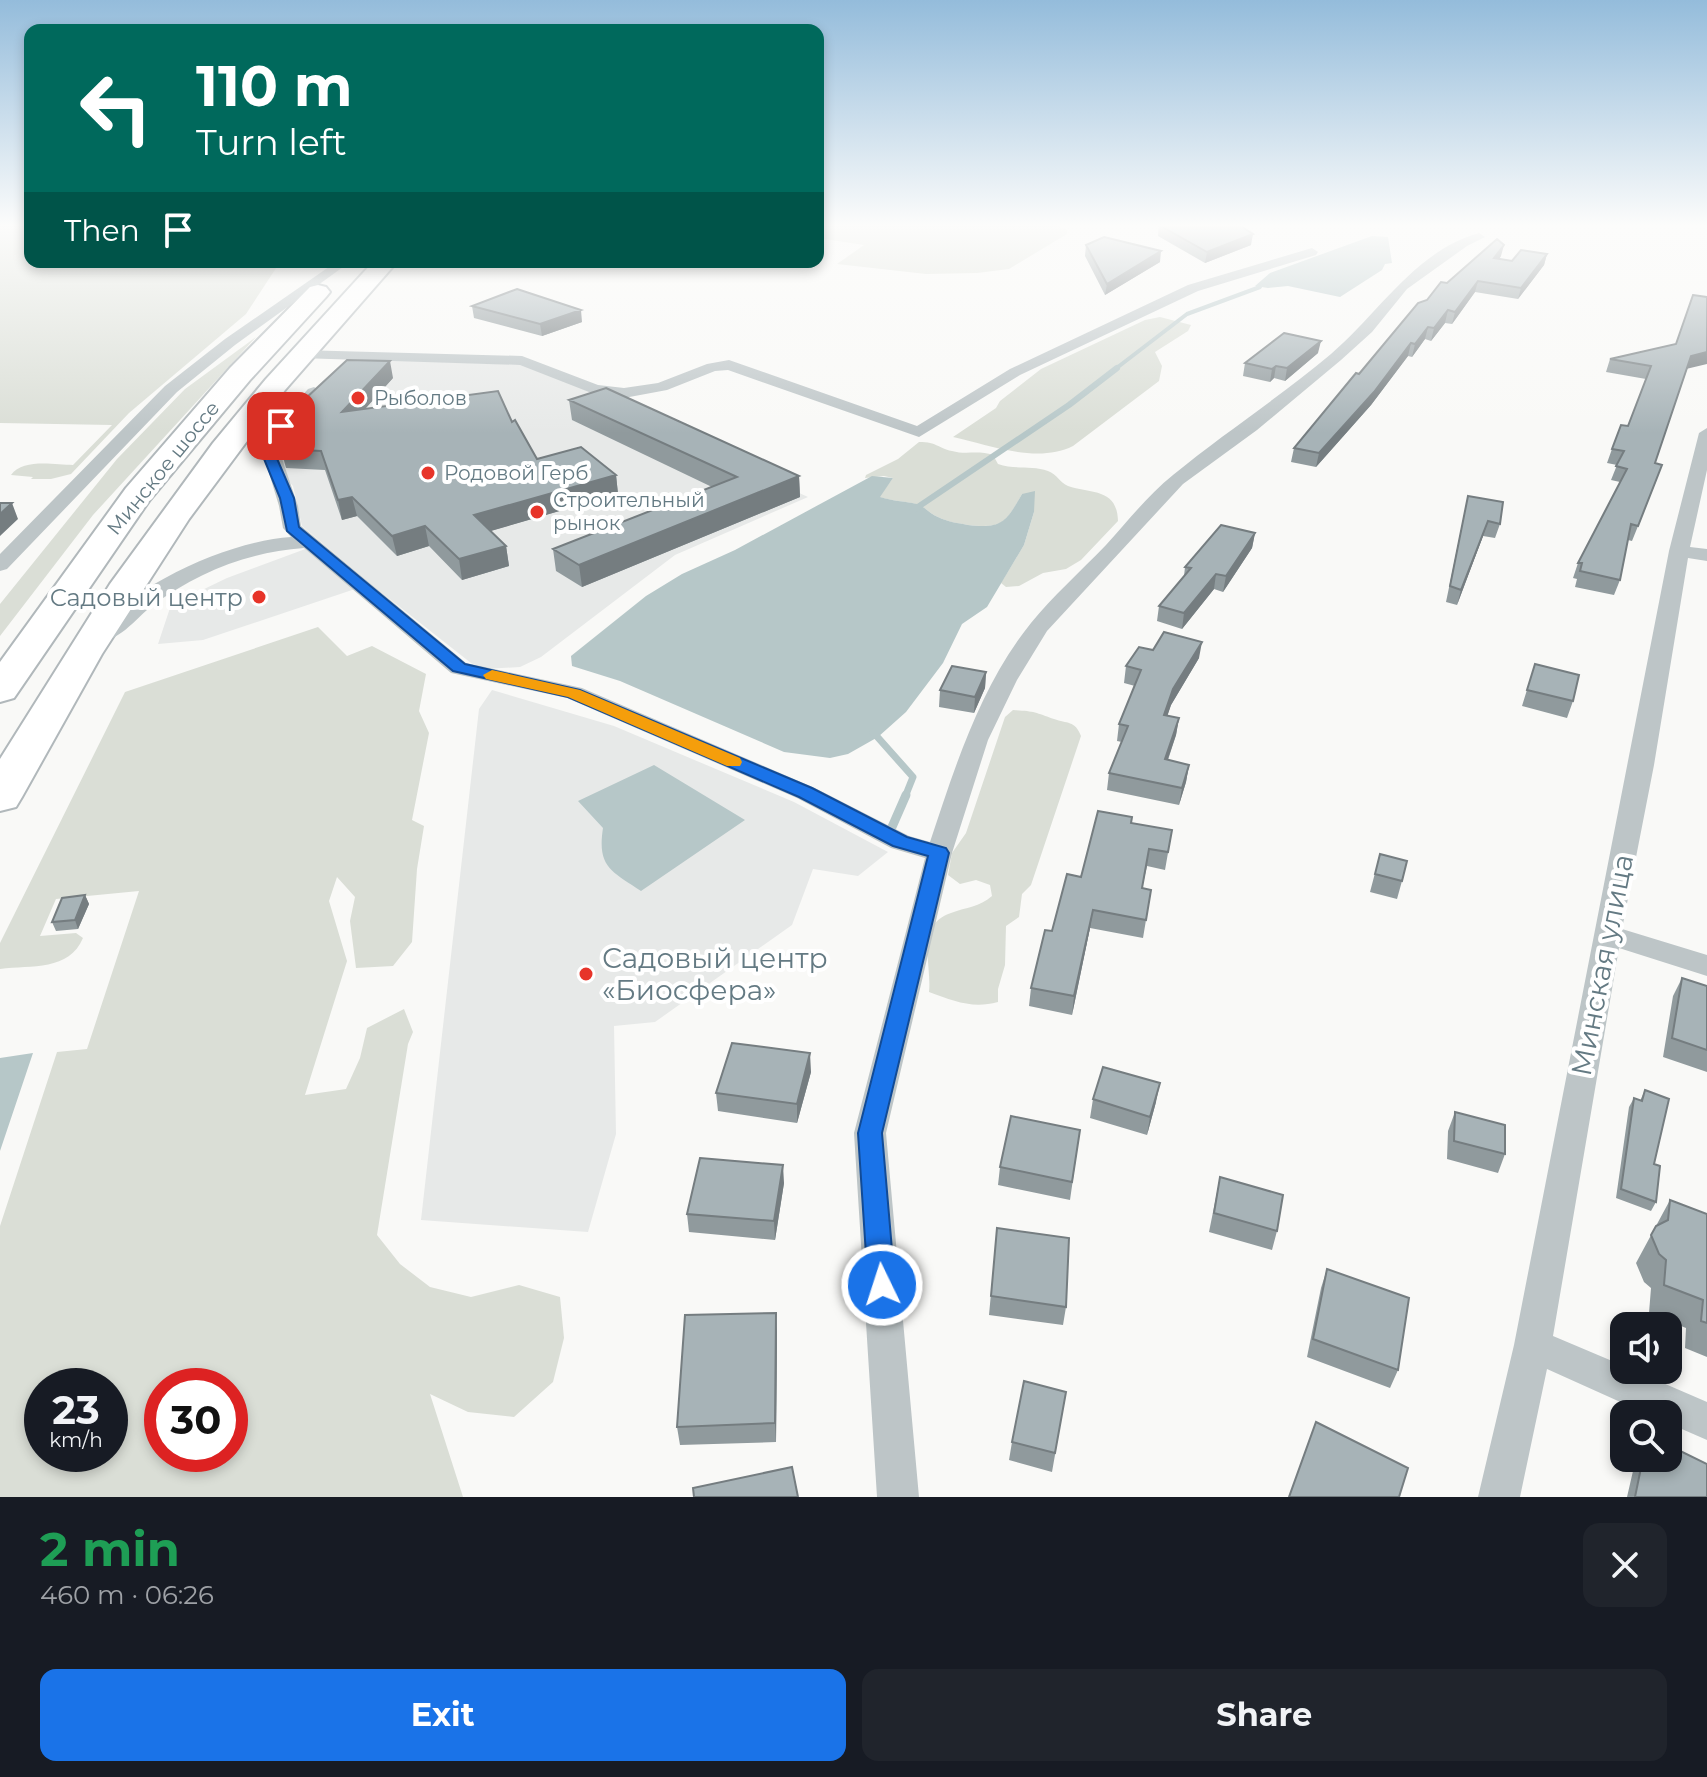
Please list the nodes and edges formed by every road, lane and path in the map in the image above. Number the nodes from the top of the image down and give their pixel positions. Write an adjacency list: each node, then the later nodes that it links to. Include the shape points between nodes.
1 (301, 293): 11 (street, via 171,389)
2 (317, 293): 13 (highway, Минское шоссе, via 137,495)
3 (357, 293): 6 (highway, Минское шоссе)
4 (1183, 293): 7 (street, via 1015,372 919,432 729,365 624,393 595,389 522,361)
5 (1396, 293): 15 (street, via 1336,357 1177,480 1051,612 1006,680 976,740)
6 (299, 354): 7 (street); 12 (highway, Минское шоссе, via 163,530)
7 (352, 355): 9 (street, via 268,443)
8 (1707, 433): 10 (street, Минская улица)
9 (298, 535): 12 (street, via 201,569 158,592); 15 (street, via 459,668 574,693 806,793 900,842)
10 (1693, 553): 16 (street, Минская улица)
11 (0, 565)
12 (86, 653): 14 (highway, Минское шоссе)
13 (0, 690)
14 (0, 797)
15 (939, 853): 20 (street, via 870,1133)
16 (1607, 934): 17 (street); 18 (street, Минская улица)
17 (1707, 966)
18 (1533, 1345): 19 (street); 21 (street, Минская улица)
19 (1707, 1421)
20 (898, 1497)
21 (1499, 1497)

